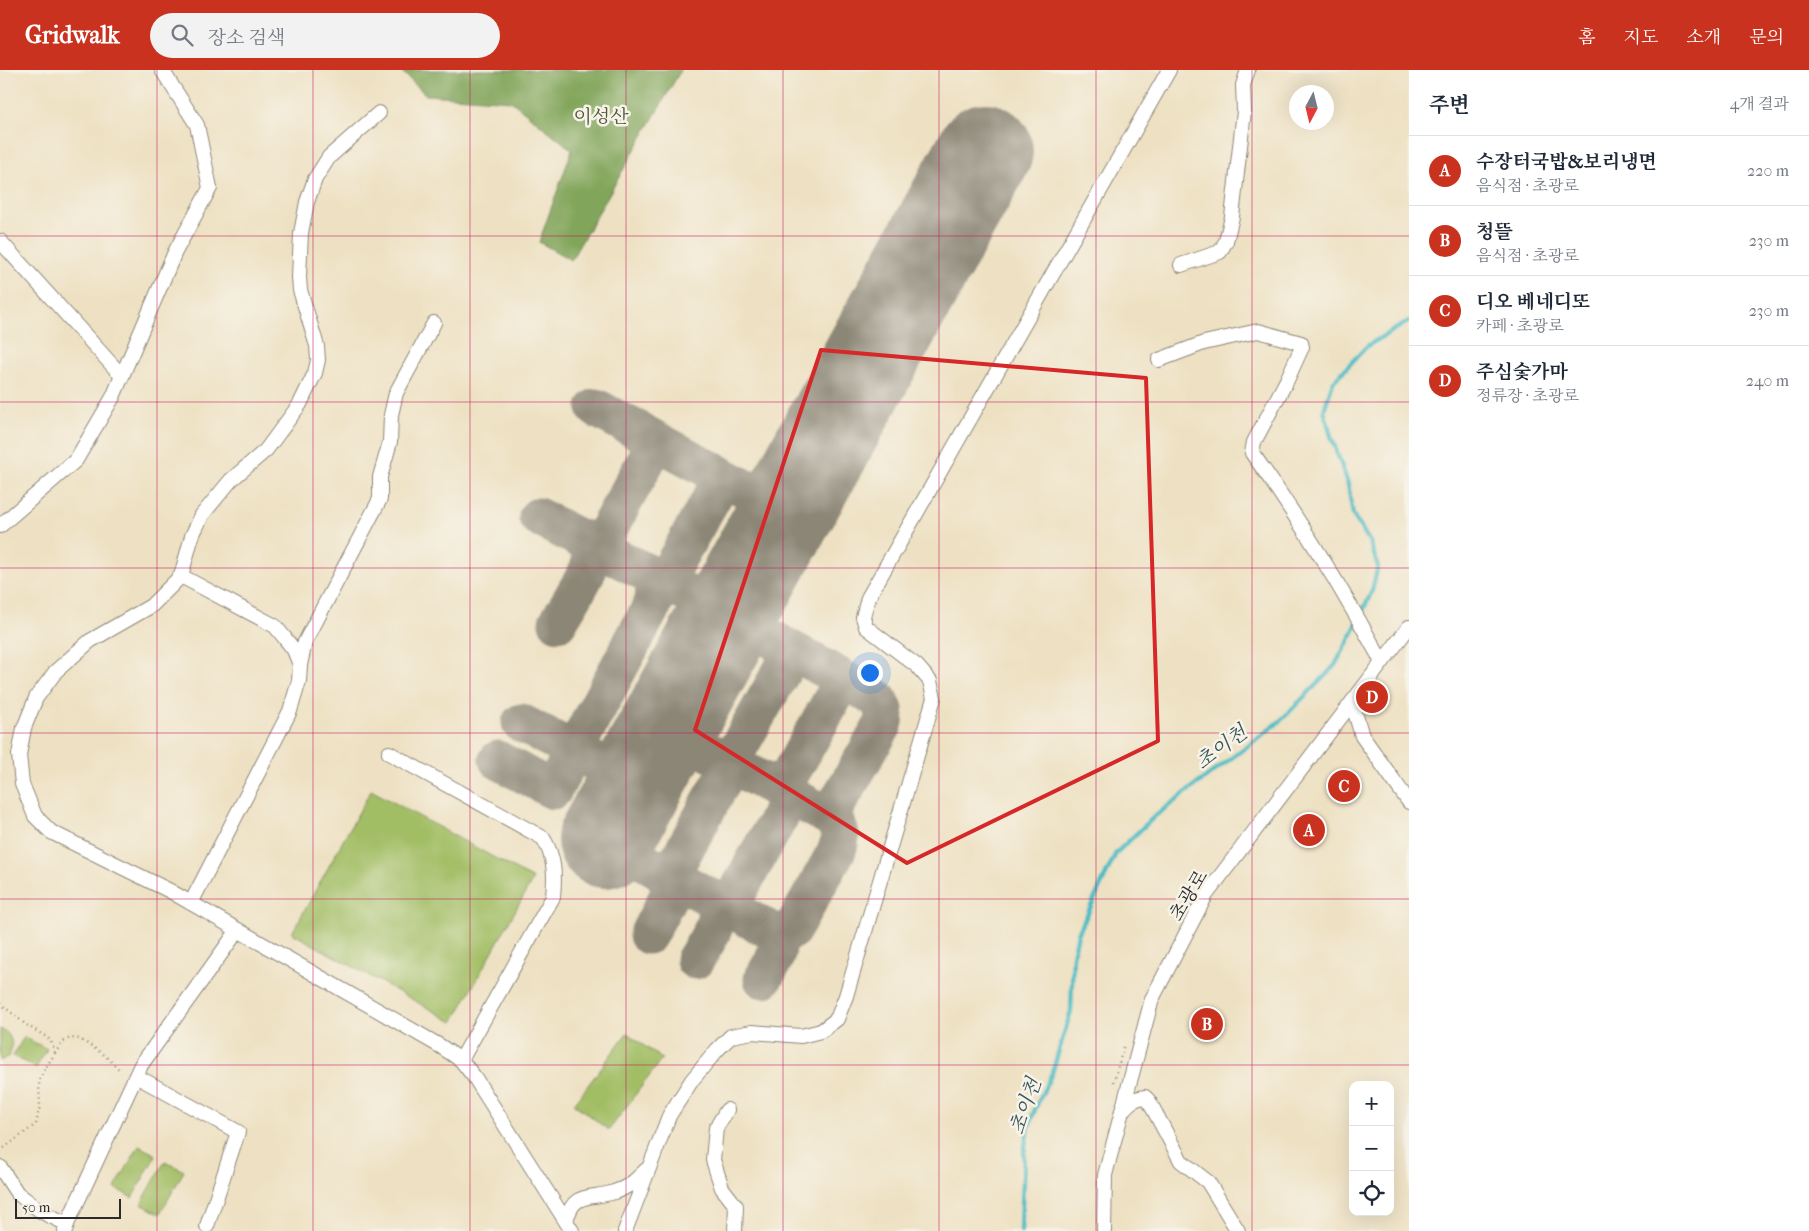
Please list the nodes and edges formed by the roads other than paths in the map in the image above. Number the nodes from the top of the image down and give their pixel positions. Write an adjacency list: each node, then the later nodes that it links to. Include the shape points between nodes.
1 (162, 70): 9 (street, via 197,125 210,188 175,252)
2 (1169, 70): 24 (street, via 868,598 863,617 866,627 917,666 930,681 934,698 837,1019 821,1031 802,1036 752,1032 731,1036 692,1080 669,1116)
3 (1248, 70): 6 (street, via 1243,85 1243,120 1232,217 1226,241 1220,252)
4 (379, 113): 11 (street, via 329,157 315,179 307,202 301,233 299,277 318,360 309,389 266,450 230,480 202,515 192,536)
5 (0, 241): 9 (street)
6 (1181, 265)
7 (434, 323): 14 (street, via 396,393 390,442 380,477 380,499 305,642)
8 (1159, 360): 13 (street, via 1204,343 1258,331 1301,343 1296,361 1254,442 1252,453 1302,526)
9 (122, 376): 10 (street, via 76,460)
10 (0, 526)
11 (182, 576): 14 (street, via 275,626 294,650); 18 (street, via 151,606 90,640 56,671 36,698 24,728 19,755 22,784 35,816 51,832)
12 (1409, 627): 13 (street, 초광로)
13 (1382, 662): 15 (street, 초광로)
14 (300, 665): 18 (street, via 290,711)
15 (1352, 702): 17 (street, via 1362,736); 23 (street, 초광로, via 1206,895 1152,999)
16 (388, 753): 20 (street, via 543,838 551,850 555,876 553,897)
17 (1409, 802)
18 (191, 903): 19 (street)
19 (238, 930): 20 (street); 21 (street)
20 (461, 1060): 27 (street)
21 (136, 1076): 26 (street, via 238,1132); 28 (street)
22 (727, 1110): 30 (street, via 716,1128 712,1160 722,1188 736,1206)
23 (1122, 1111): 31 (street, 초광로, via 1105,1175); 32 (street, via 1136,1099 1145,1097 1149,1101 1181,1161 1208,1182)
24 (650, 1165): 27 (street, via 630,1185 613,1193 589,1195 572,1204); 29 (street)
25 (0, 1167): 28 (street, via 17,1194)
26 (207, 1226)
27 (569, 1226)
28 (66, 1228)
29 (625, 1231)
30 (735, 1231)
31 (1104, 1231)
32 (1238, 1231)

